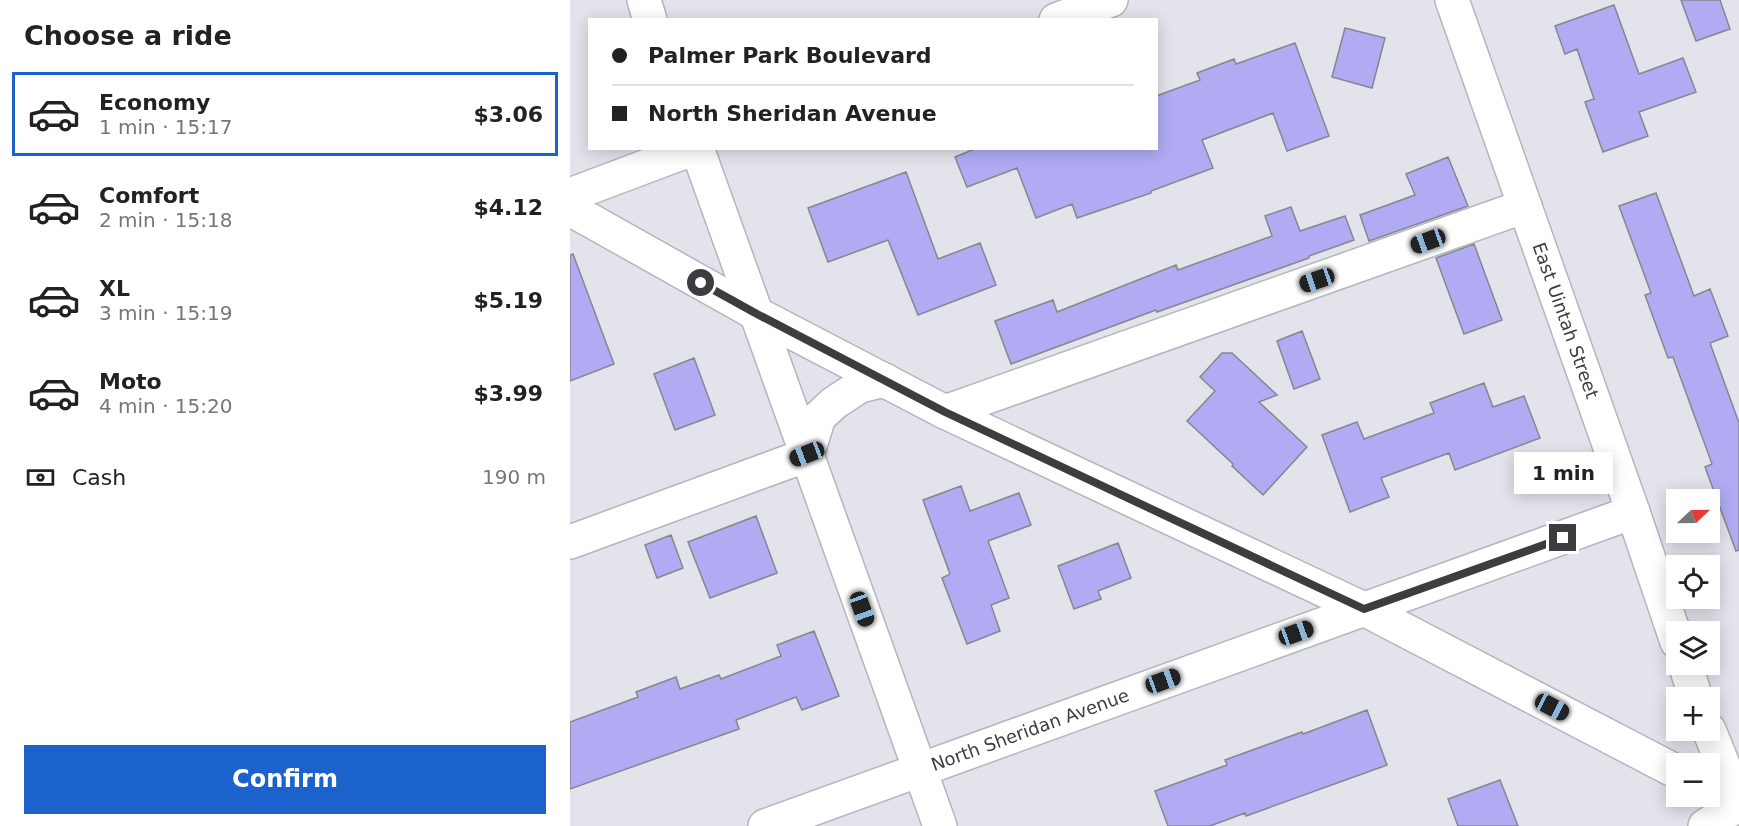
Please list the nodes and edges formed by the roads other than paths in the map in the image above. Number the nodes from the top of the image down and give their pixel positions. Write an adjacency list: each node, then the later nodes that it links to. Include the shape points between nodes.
1 (644, 0): 4 (main road)
2 (1111, 0): 5 (main road)
3 (1452, 0): 9 (main road, East Uintah Street)
4 (649, 18)
5 (1062, 18)
6 (691, 150): 8 (main road)
7 (697, 150): 11 (main road)
8 (570, 195)
9 (1525, 206): 13 (main road); 15 (main road, East Uintah Street)
10 (570, 209): 11 (main road)
11 (757, 314): 12 (main road); 14 (main road)
12 (885, 380): 13 (main road); 14 (main road, via 860,386 819,417)
13 (945, 412): 17 (main road)
14 (807, 454): 16 (main road); 21 (main road)
15 (1633, 512): 17 (main road, North Sheridan Avenue); 18 (main road, East Uintah Street)
16 (570, 542)
17 (1364, 609): 20 (main road); 21 (main road, North Sheridan Avenue)
18 (1670, 621)
19 (1713, 741): 23 (main road)
20 (1666, 766)
21 (919, 770): 24 (main road, North Sheridan Avenue); 25 (main road)
22 (1720, 794): 23 (main road)
23 (1739, 804): 26 (main road)
24 (765, 826)
25 (940, 826)
26 (1706, 826)

